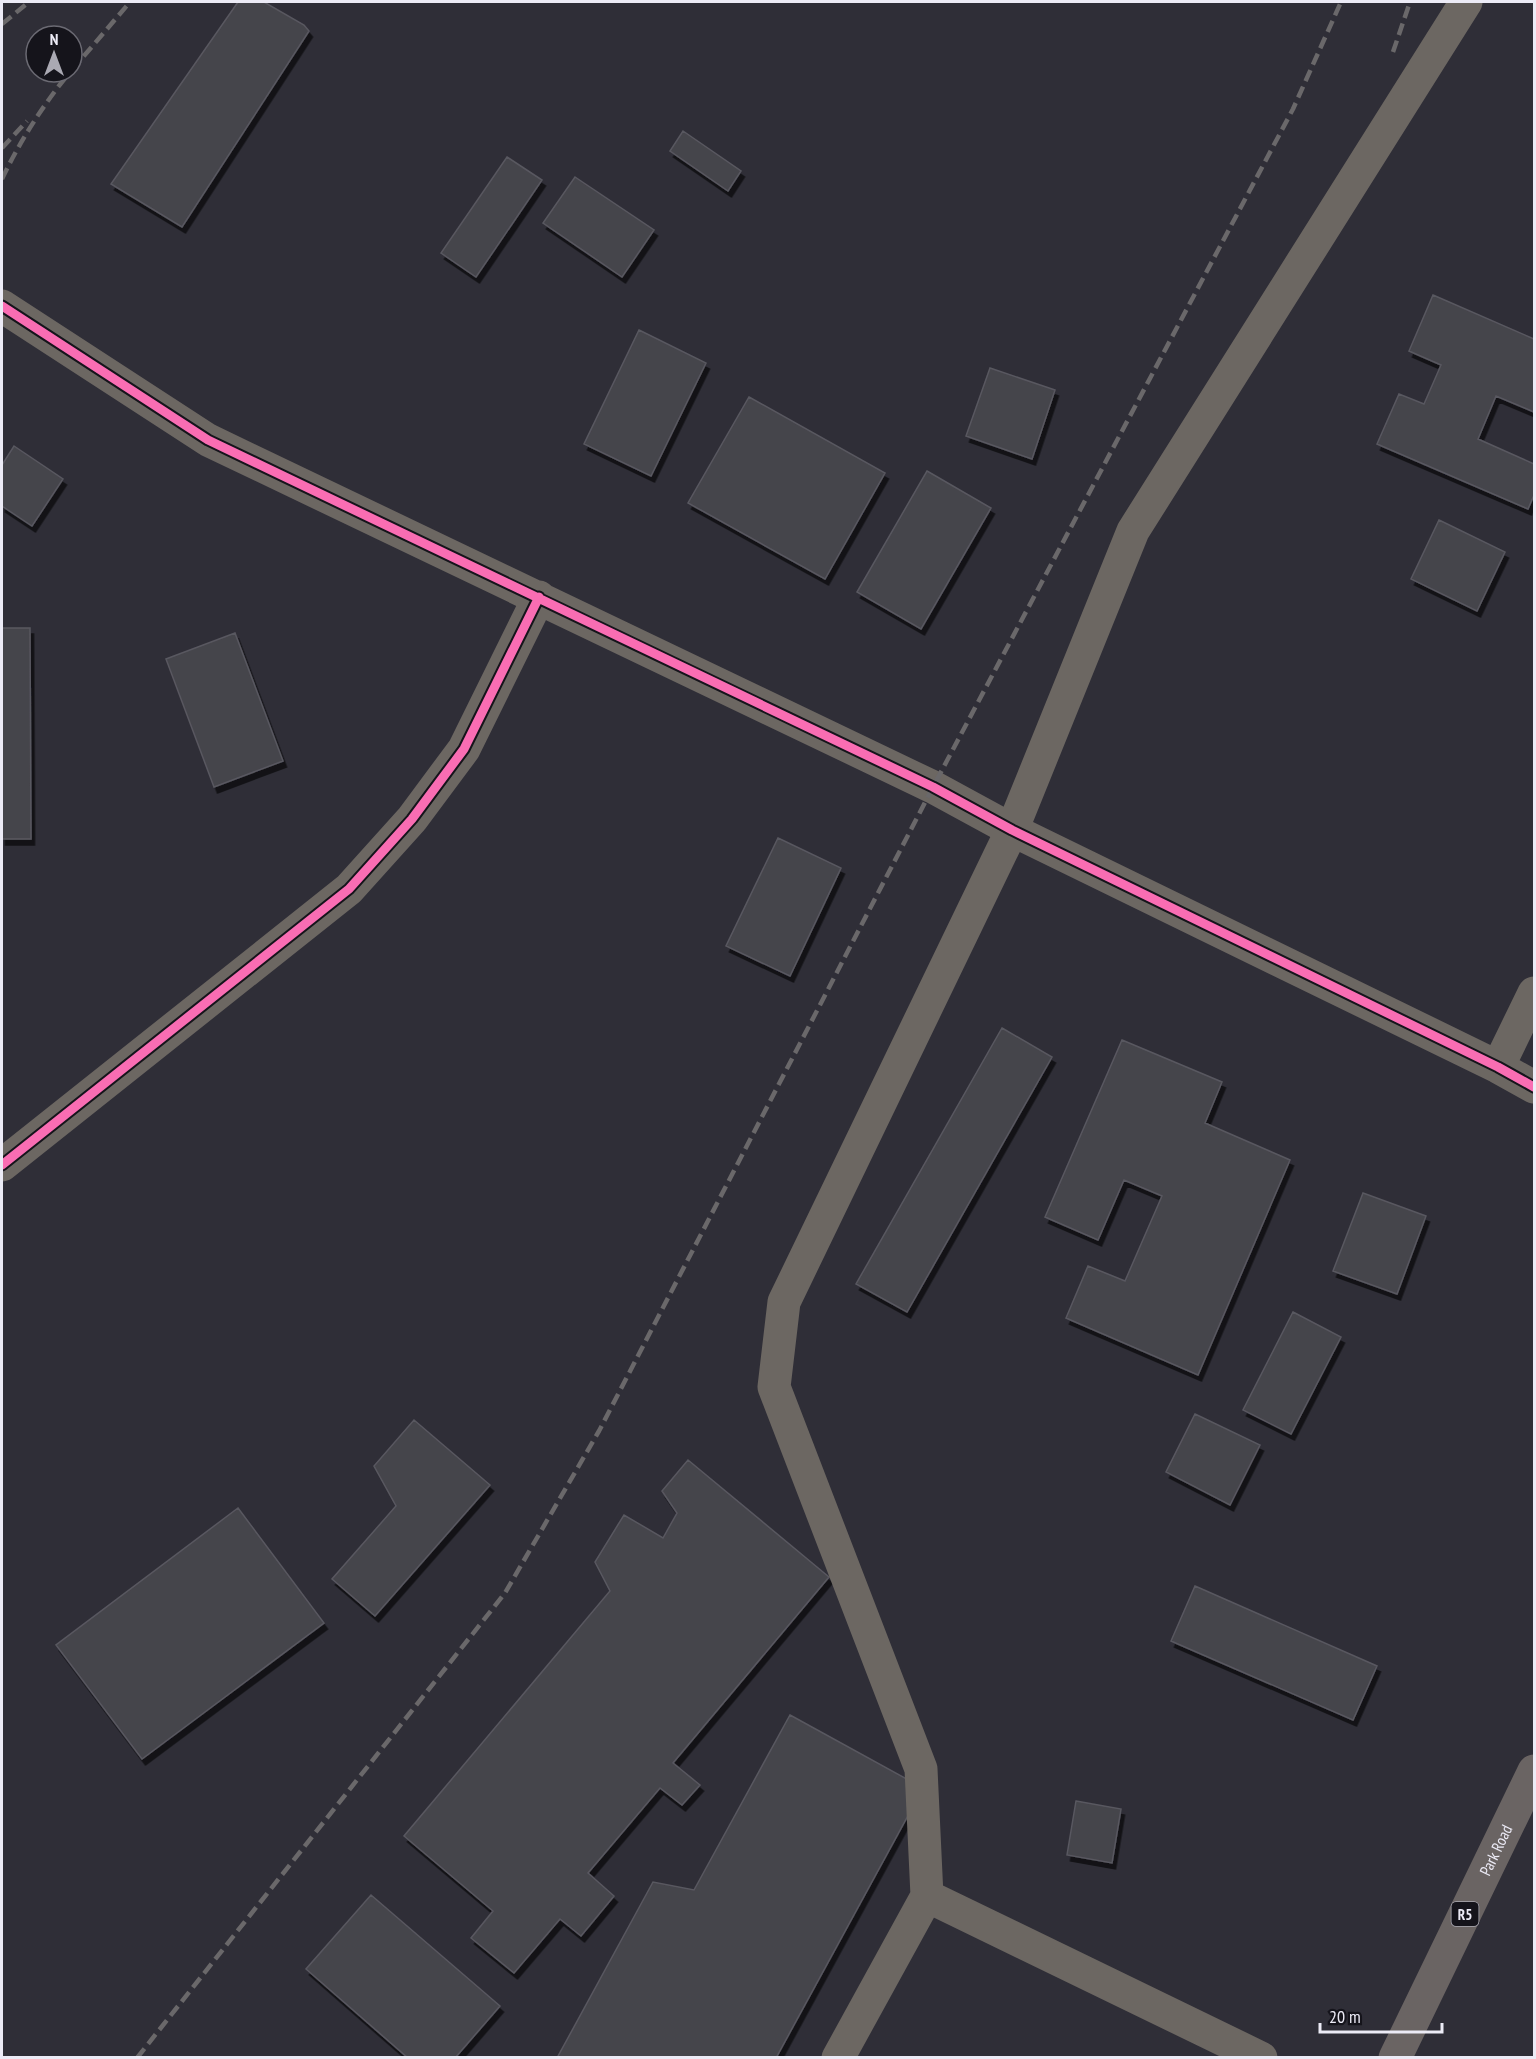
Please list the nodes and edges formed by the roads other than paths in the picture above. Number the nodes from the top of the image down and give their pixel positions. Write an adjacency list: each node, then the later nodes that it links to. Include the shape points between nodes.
1 (1466, 2): 4 (street, via 1133,531)
2 (2, 306): 3 (street, via 208,440)
3 (539, 597): 4 (street, via 933,787); 8 (street, via 464,750 412,819 349,889)
4 (1012, 831): 6 (street); 10 (street, via 784,1302 774,1387 921,1769)
5 (1534, 993): 6 (street)
6 (1497, 1067): 7 (street)
7 (1534, 1087)
8 (2, 1165)
9 (1534, 1771): 13 (highway, Park Road / R5)
10 (927, 1896): 11 (street); 12 (street)
11 (838, 2058)
12 (1261, 2058)
13 (1395, 2058)

